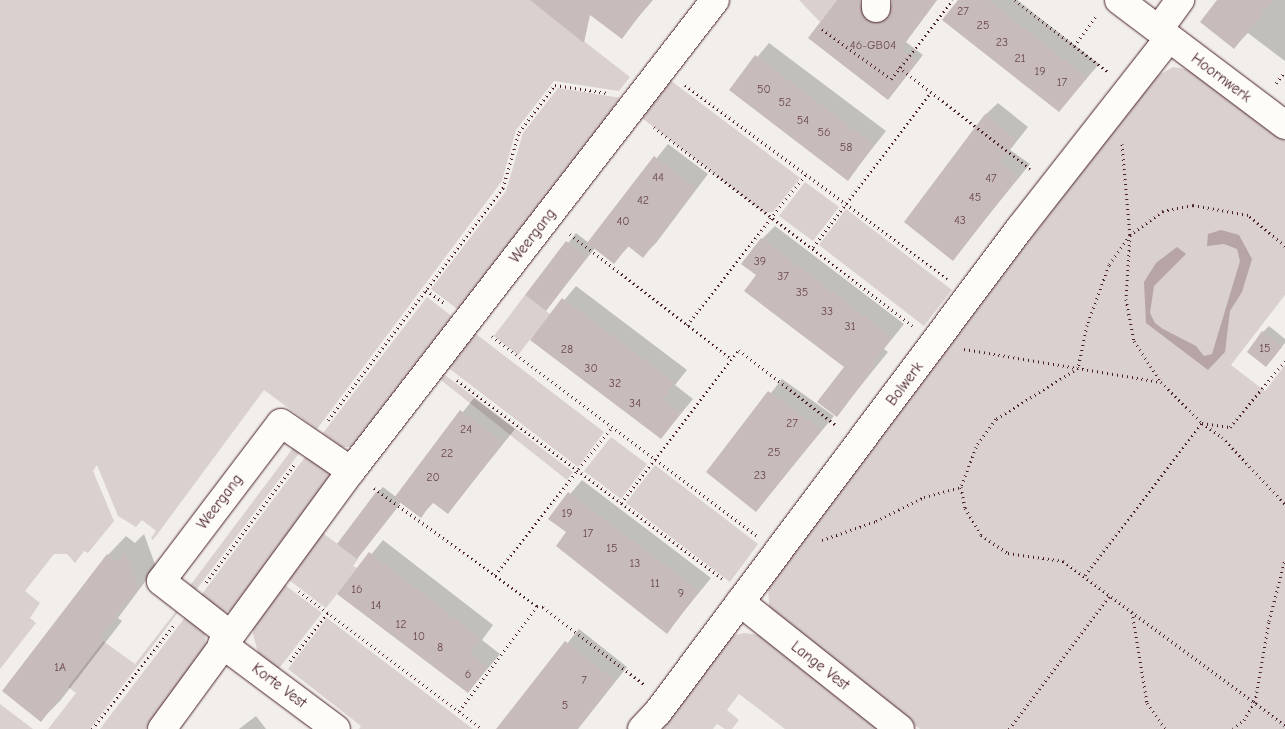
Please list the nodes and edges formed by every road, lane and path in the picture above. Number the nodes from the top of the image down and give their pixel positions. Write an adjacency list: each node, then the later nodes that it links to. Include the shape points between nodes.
1 (715, 0): 10 (street, Weergang)
2 (953, 0): 9 (path)
3 (1015, 0): 8 (path)
4 (1180, 0): 7 (street)
5 (1110, 4): 7 (street, Hoornwerk); 8 (path)
6 (822, 29): 9 (path, via 891,79)
7 (1164, 34): 11 (street, Bolwerk); 15 (street, Hoornwerk)
8 (1074, 46): 11 (path)
9 (899, 67): 12 (path)
10 (662, 68): 13 (street, Weergang); 16 (path)
11 (1129, 88): 14 (street, Bolwerk)
12 (931, 92): 17 (path); 18 (path)
13 (632, 108): 19 (path); 20 (street, Weergang); 24 (path, via 620,95 556,85 519,132 503,188)
14 (1107, 115): 17 (street, Bolwerk); 21 (path, via 1121,135)
15 (1285, 126)
16 (806, 174): 18 (path); 19 (path)
17 (1052, 186): 25 (street, Bolwerk)
18 (846, 204): 23 (path); 25 (path)
19 (773, 216): 23 (path); 27 (path)
20 (548, 217): 26 (street, Weergang); 27 (path)
21 (1130, 235): 22 (path, via 1163,211 1193,206 1248,215); 32 (path, via 1109,265 1088,325); 33 (path, via 1126,299 1134,341)
22 (1285, 246)
23 (812, 248): 28 (path)
24 (426, 290): 26 (path); 36 (path)
25 (970, 297): 28 (street, Bolwerk)
26 (468, 319): 31 (street, Weergang); 35 (path)
27 (687, 325): 29 (path)
28 (935, 344): 32 (path); 37 (street, Bolwerk)
29 (732, 359): 37 (path, via 739,350); 38 (path)
30 (1285, 361): 34 (path, via 1230,427)
31 (434, 363): 39 (path); 40 (street, Weergang)
32 (1078, 368): 33 (path); 41 (path, via 996,419 976,447)
33 (1161, 382): 34 (path)
34 (1202, 423): 43 (path, via 1222,437); 49 (path)
35 (612, 427): 38 (path); 39 (path)
36 (310, 443): 40 (street, Weergang); 52 (path); 52 (street, Weergang, via 281,422 161,581)
37 (860, 443): 44 (street, Bolwerk)
38 (654, 458): 42 (path); 45 (path)
39 (578, 470): 42 (path); 48 (path)
40 (351, 471): 47 (street, Weergang); 48 (path)
41 (961, 487): 44 (path, via 924,497 876,521 820,541 810,540); 49 (path, via 965,508 981,535 1008,553 1063,561)
42 (621, 503): 51 (path)
43 (1285, 504)
44 (796, 529): 45 (street, Bolwerk)
45 (778, 552): 51 (street, Bolwerk)
46 (1285, 559): 59 (path, via 1269,621)
47 (275, 572): 54 (path); 56 (street, Weergang)
48 (495, 575): 53 (path)
49 (1086, 575): 50 (path)
50 (1110, 595): 55 (path); 68 (path)
51 (742, 599): 58 (street, Bolwerk); 67 (street, Lange Vest)
52 (190, 604): 56 (street, Weergang); 62 (path)
53 (537, 606): 58 (path, via 543,607); 60 (path)
54 (328, 612): 57 (path); 60 (path)
55 (1132, 612): 59 (path); 69 (path, via 1146,703)
56 (226, 639): 57 (street, Korte Vest); 63 (street, Weergang)
57 (274, 683): 64 (street, Korte Vest)
58 (666, 701): 66 (street, Bolwerk)
59 (1255, 702): 61 (path); 70 (path, via 1244,720)
60 (459, 711): 65 (path)
61 (1285, 725)
62 (92, 729)
63 (162, 729)
64 (336, 729)
65 (484, 729)
66 (642, 729)
67 (900, 729)
68 (1009, 729)
69 (1165, 729)
70 (1233, 729)

